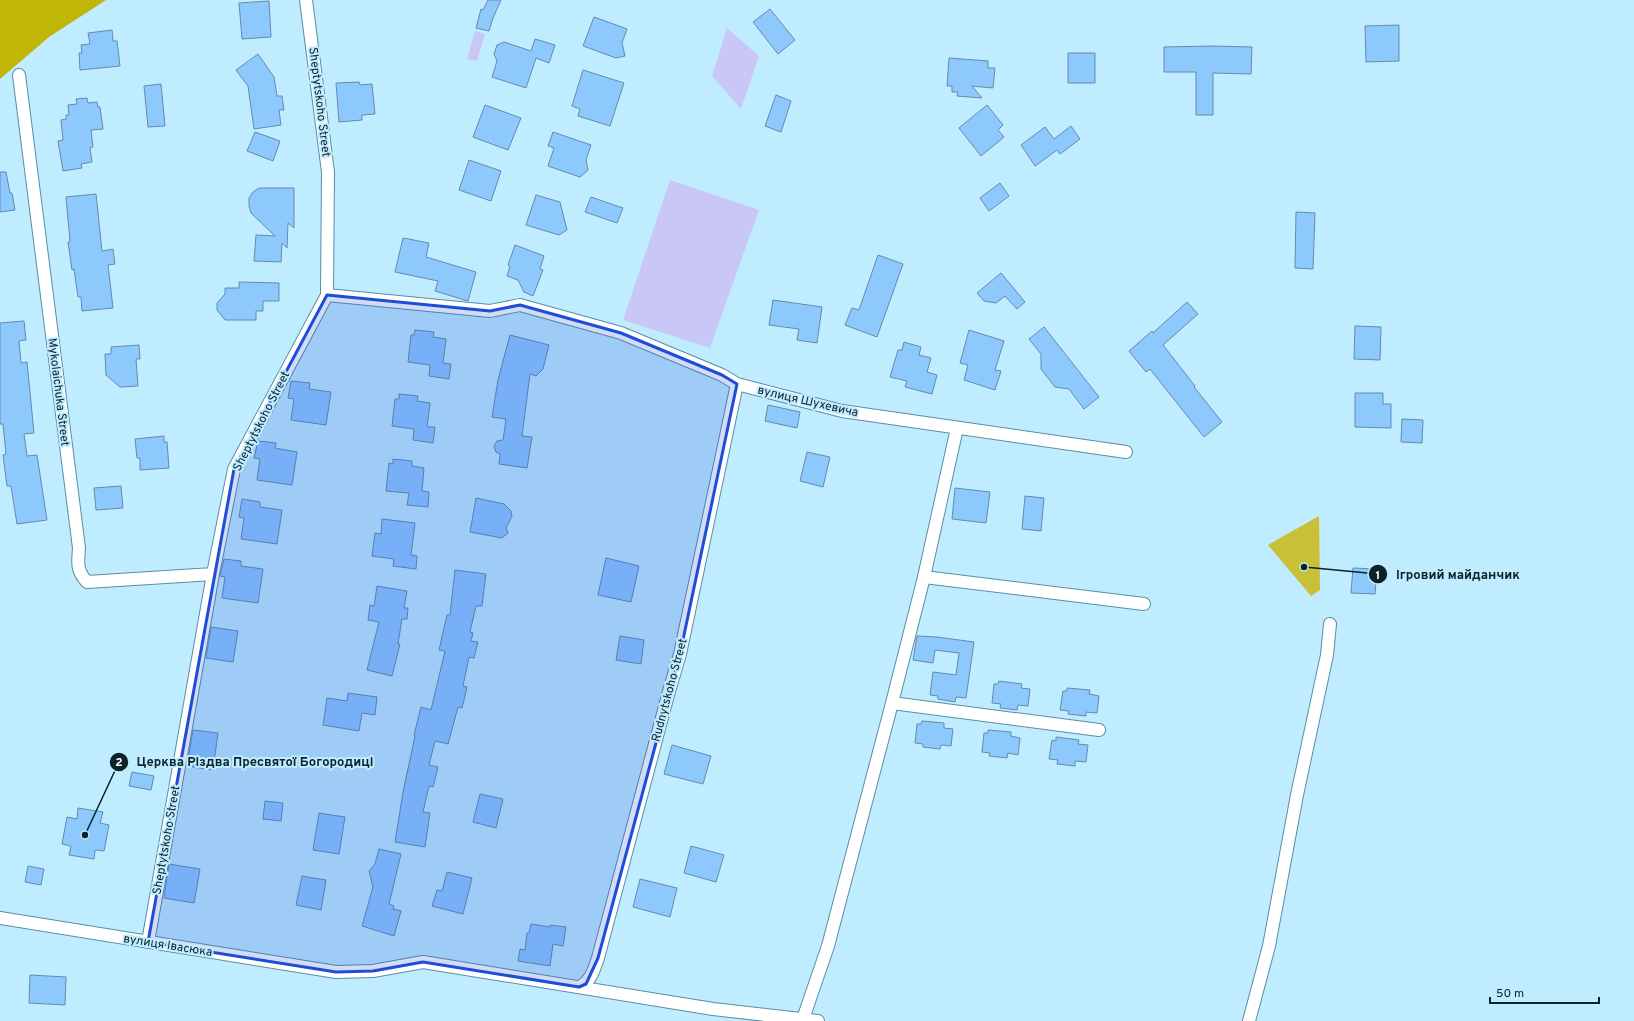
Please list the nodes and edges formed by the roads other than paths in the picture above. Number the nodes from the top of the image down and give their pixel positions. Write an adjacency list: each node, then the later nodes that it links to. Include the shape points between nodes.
1 (306, 0): 3 (street, Sheptytskoho Street, via 328,172)
2 (19, 75): 7 (street, Mykolaichuka Street, via 79,548 77,565 80,575 87,582)
3 (327, 295): 4 (street, вулиця Шухевича, via 490,311 520,304 621,334 722,374); 7 (street, Sheptytskoho Street, via 234,469)
4 (737, 384): 5 (street, вулиця Шухевича, via 842,411); 15 (street, Rudnytskoho Street, via 680,654 598,958 591,977 586,984)
5 (957, 428): 6 (street, вулиця Шухевича); 8 (street)
6 (1126, 452)
7 (213, 574): 14 (street, Sheptytskoho Street)
8 (924, 577): 9 (street); 11 (street)
9 (1144, 604)
10 (1330, 624): 18 (street, via 1327,655 1297,795 1269,946)
11 (892, 703): 12 (street); 16 (street, via 828,946)
12 (1099, 730)
13 (0, 918): 14 (street, вулиця Івасюка)
14 (148, 942): 15 (street, вулиця Івасюка, via 336,972 372,972 423,962)
15 (579, 987): 16 (street, вулиця Івасюка, via 713,1009)
16 (803, 1019): 17 (street, вулиця Івасюка)
17 (818, 1021)
18 (1249, 1021)

